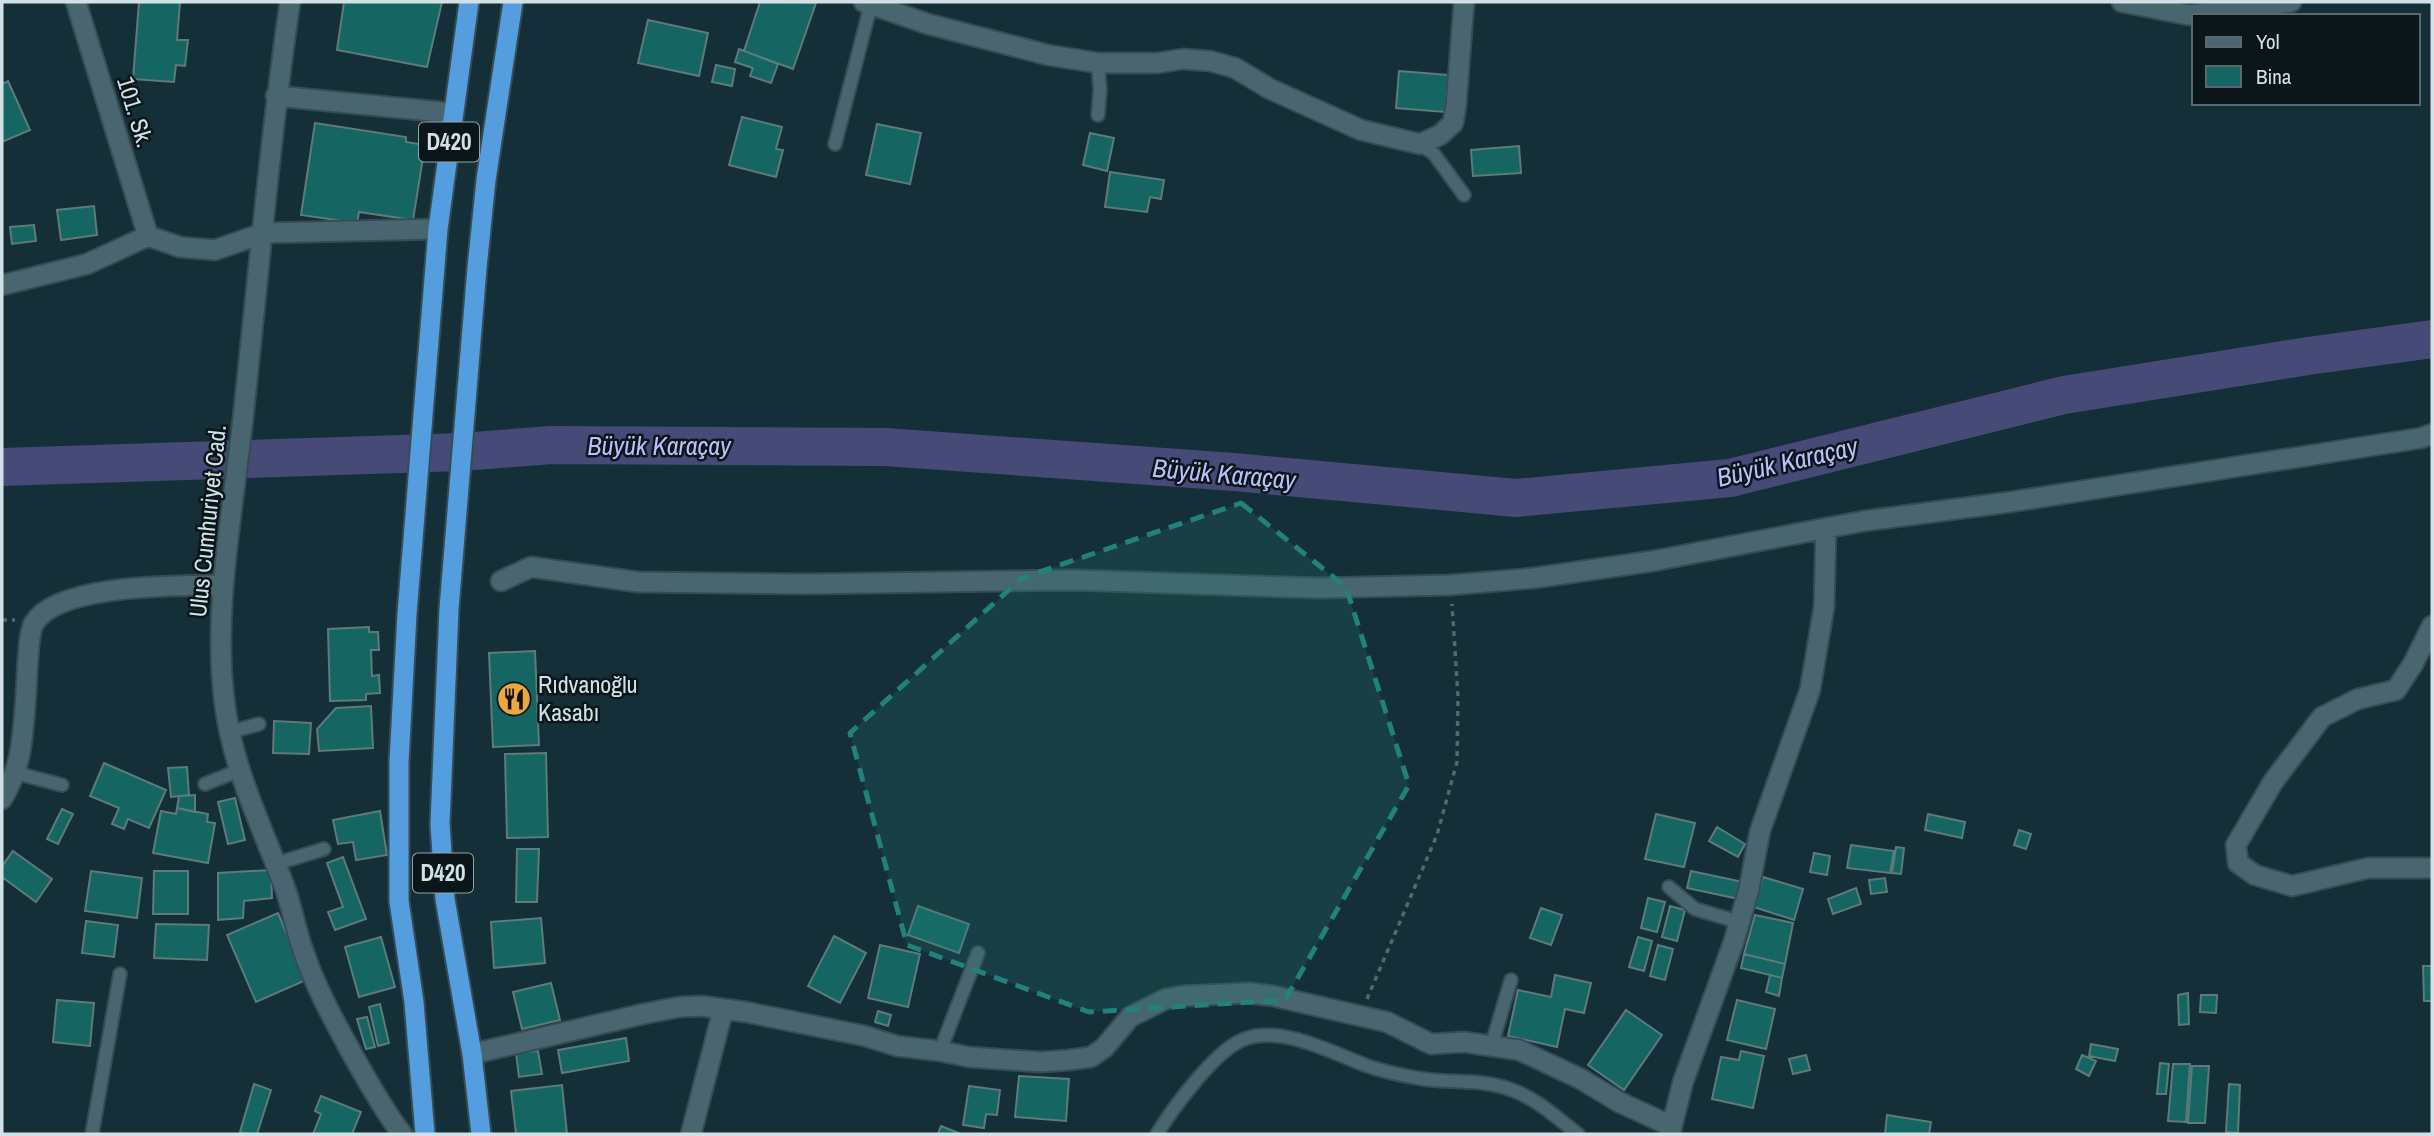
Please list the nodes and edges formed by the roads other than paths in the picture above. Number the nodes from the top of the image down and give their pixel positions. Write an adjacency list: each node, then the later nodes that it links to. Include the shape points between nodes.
1 (76, 2): 20 (street, 101. Sk.)
2 (290, 2): 12 (street, Ulus Cumhuriyet Cad.)
3 (469, 2): 13 (highway, D420)
4 (513, 2): 45 (highway, D420, via 477,268 449,609 440,824 445,899)
5 (1464, 2): 16 (street, via 1452,123)
6 (2122, 2): 10 (street)
7 (2291, 2): 9 (street)
8 (868, 3): 11 (street, via 928,24); 15 (lane)
9 (2197, 14)
10 (2192, 15)
11 (1098, 63): 14 (lane); 16 (street, via 1210,61 1236,68 1270,89 1361,130)
12 (276, 96): 13 (street); 19 (street, Ulus Cumhuriyet Cad.)
13 (452, 113): 18 (highway, D420)
14 (1098, 115)
15 (835, 144)
16 (1420, 144): 17 (lane, via 1434,154)
17 (1464, 195)
18 (438, 229): 19 (street); 49 (highway, D420, via 398,761 399,901 414,1002)
19 (264, 233): 20 (street, via 215,250 180,247); 25 (street, Ulus Cumhuriyet Cad.)
20 (148, 236): 21 (street, via 87,264)
21 (2, 285)
22 (2432, 435): 23 (street)
23 (1826, 528): 24 (street, via 1653,561 1450,584 1318,588 1074,580 638,582 531,567); 38 (street, via 1824,607 1810,690 1760,831)
24 (501, 581)
25 (222, 585): 28 (street, Ulus Cumhuriyet Cad., via 223,684); 30 (street, via 131,587 82,596 48,610 34,622)
26 (2432, 626): 36 (street, via 2396,690 2358,699 2322,717 2273,782 2235,845 2238,863 2255,875 2292,886 2368,868)
27 (259, 724): 28 (lane)
28 (230, 732): 29 (street, Ulus Cumhuriyet Cad.)
29 (240, 770): 31 (lane); 35 (street, Ulus Cumhuriyet Cad.)
30 (16, 773): 32 (lane); 33 (street)
31 (205, 784)
32 (62, 785)
33 (2, 799)
34 (324, 849): 35 (lane)
35 (275, 864): 48 (street, Ulus Cumhuriyet Cad., via 325,1005)
36 (2432, 868)
37 (1669, 887): 38 (lane, via 1695,909)
38 (1739, 922): 46 (street)
39 (978, 953): 44 (lane)
40 (120, 974): 47 (lane)
41 (1511, 981): 43 (lane)
42 (723, 1010): 44 (street); 45 (street, via 679,1007); 51 (street)
43 (1492, 1044): 44 (street, via 1431,1044 1359,1015 1249,993 1182,996 1147,1006 1091,1057 1041,1062); 46 (street, via 1534,1056)
44 (940, 1051)
45 (472, 1054): 50 (highway, D420)
46 (1670, 1130)
47 (92, 1134)
48 (402, 1134)
49 (425, 1134)
50 (481, 1134)
51 (691, 1134)
52 (1157, 1134): 53 (lane, via 1171,1110 1220,1054 1243,1040 1278,1035 1417,1079 1472,1081 1510,1089 1534,1100)
53 (1578, 1134)

